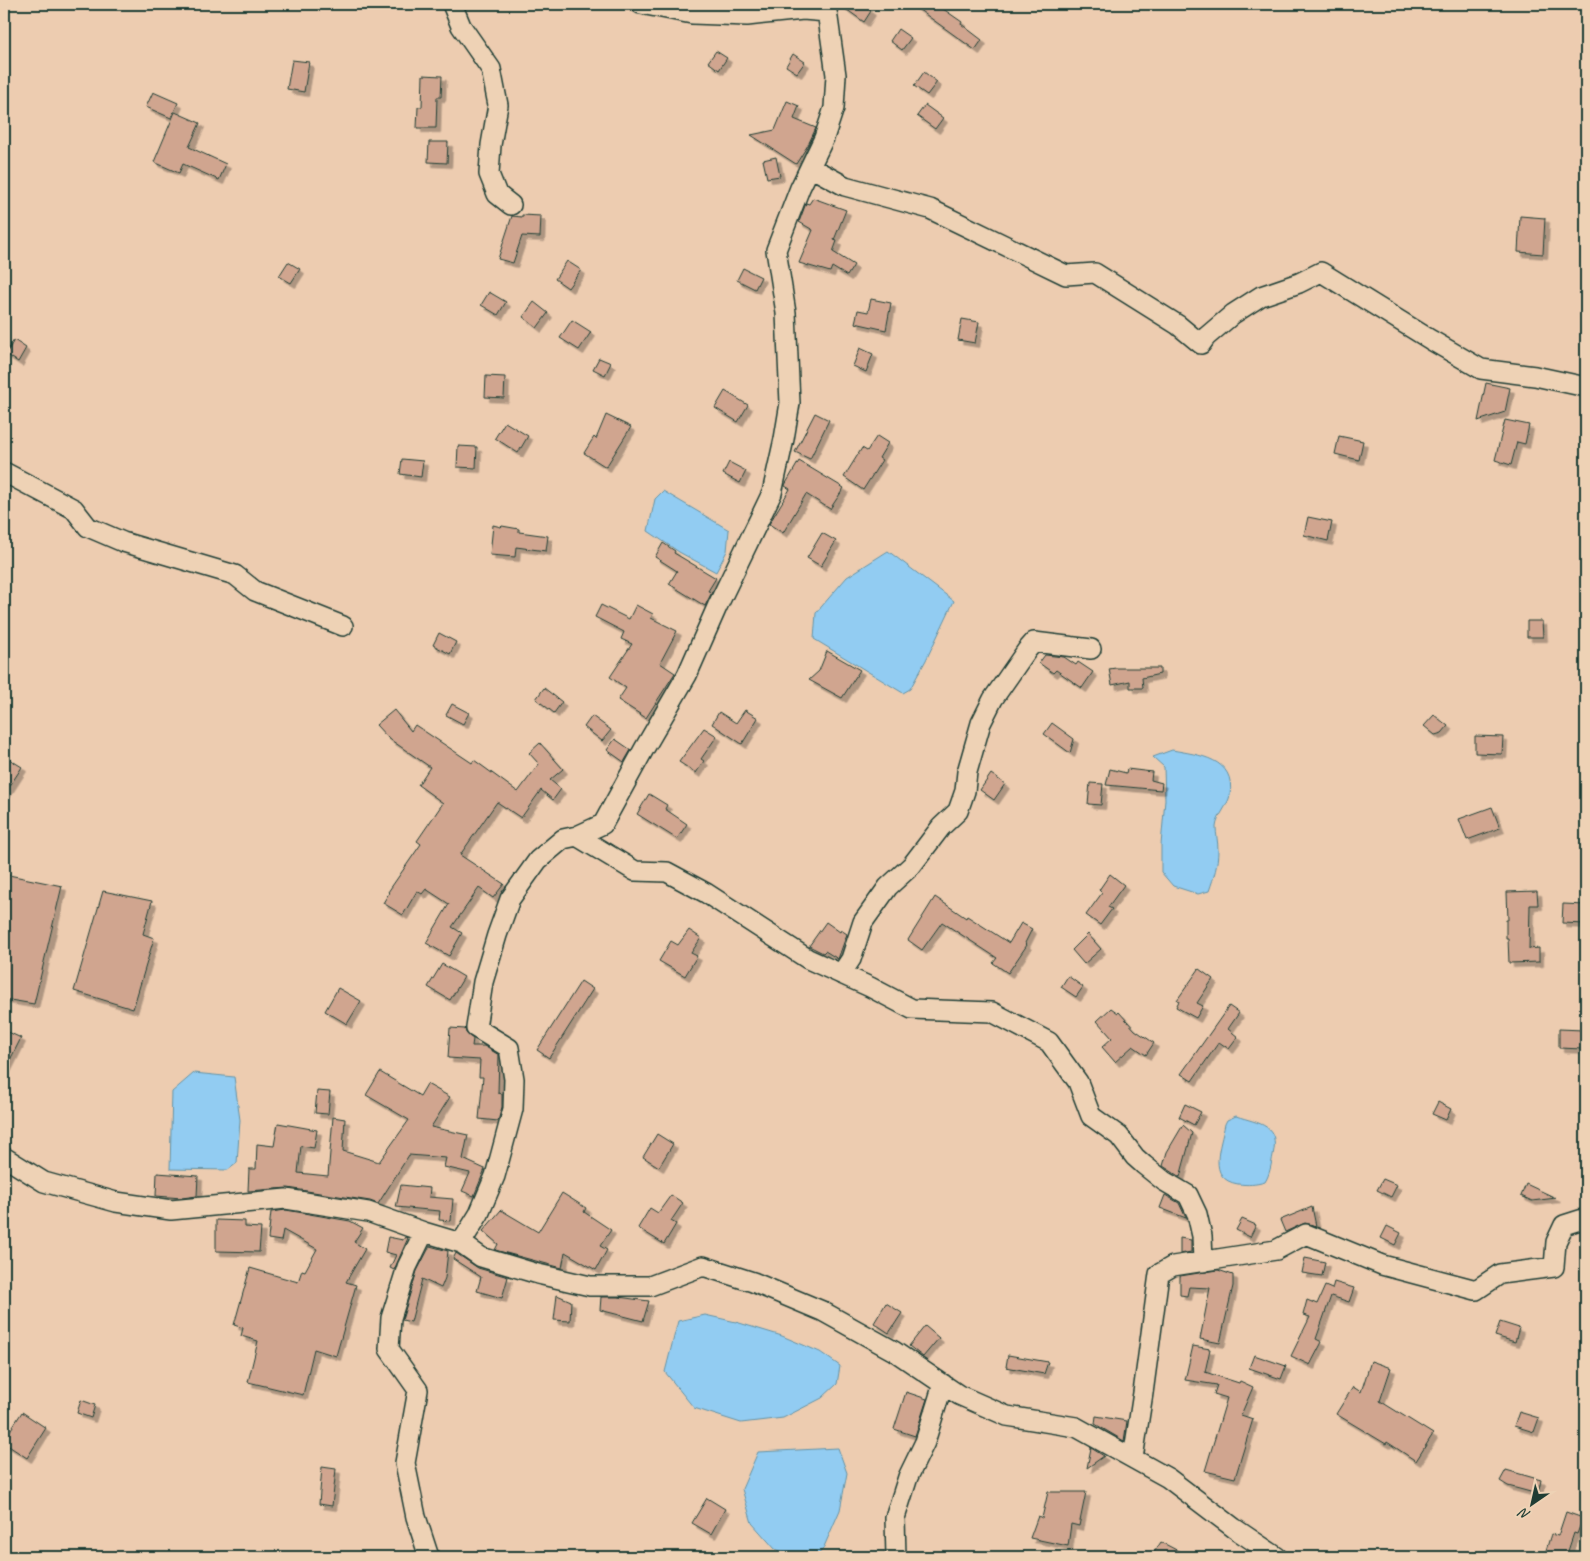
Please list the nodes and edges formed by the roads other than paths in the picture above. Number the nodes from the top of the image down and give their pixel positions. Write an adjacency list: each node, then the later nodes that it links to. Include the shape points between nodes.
1 (452, 4): 5 (street, via 461,26 491,69 498,105 489,174 497,194)
2 (640, 4): 3 (street, via 692,14 747,16)
3 (826, 8): 4 (street, via 836,74 834,108)
4 (810, 167): 6 (street, via 844,186 930,209 1066,274 1095,273 1178,325 1201,344 1233,314 1261,296 1321,272 1481,369); 10 (street, via 776,250 786,313 790,403 772,492 688,675 604,824)
5 (511, 205)
6 (1586, 387)
7 (4, 472): 8 (street, via 74,509 88,527 124,542 235,575 255,591)
8 (343, 626)
9 (1091, 648): 11 (street, via 1034,642 1027,650 993,699 981,723 958,812 941,827 912,865 888,887 863,922 851,958)
10 (577, 836): 11 (street, via 635,871 667,872 706,893 808,959); 15 (street, via 563,839 538,860 510,900 483,982 476,1028 509,1048 514,1079 513,1109 495,1176 479,1214)
11 (841, 974): 16 (street, via 912,1009 992,1012 1049,1042 1078,1082 1091,1116 1119,1136 1144,1165 1188,1195 1202,1236)
12 (4, 1157): 14 (street, via 44,1182 116,1202 171,1210 286,1199 368,1212)
13 (1586, 1218): 16 (street, via 1564,1225 1556,1242 1554,1266 1500,1274 1476,1290 1382,1265 1306,1234 1276,1250)
14 (424, 1232): 15 (street); 19 (street, via 407,1267 391,1318 389,1349 418,1390 405,1463 416,1518)
15 (461, 1244): 17 (street, via 481,1257 590,1286 650,1286 703,1266 822,1310 894,1351)
16 (1203, 1262): 18 (street, via 1173,1266 1159,1274)
17 (943, 1384): 18 (street, via 960,1396 1007,1416 1076,1427); 20 (street, via 925,1442 908,1477 895,1518)
18 (1132, 1458): 21 (street, via 1168,1478)
19 (429, 1557)
20 (896, 1557)
21 (1275, 1557)

